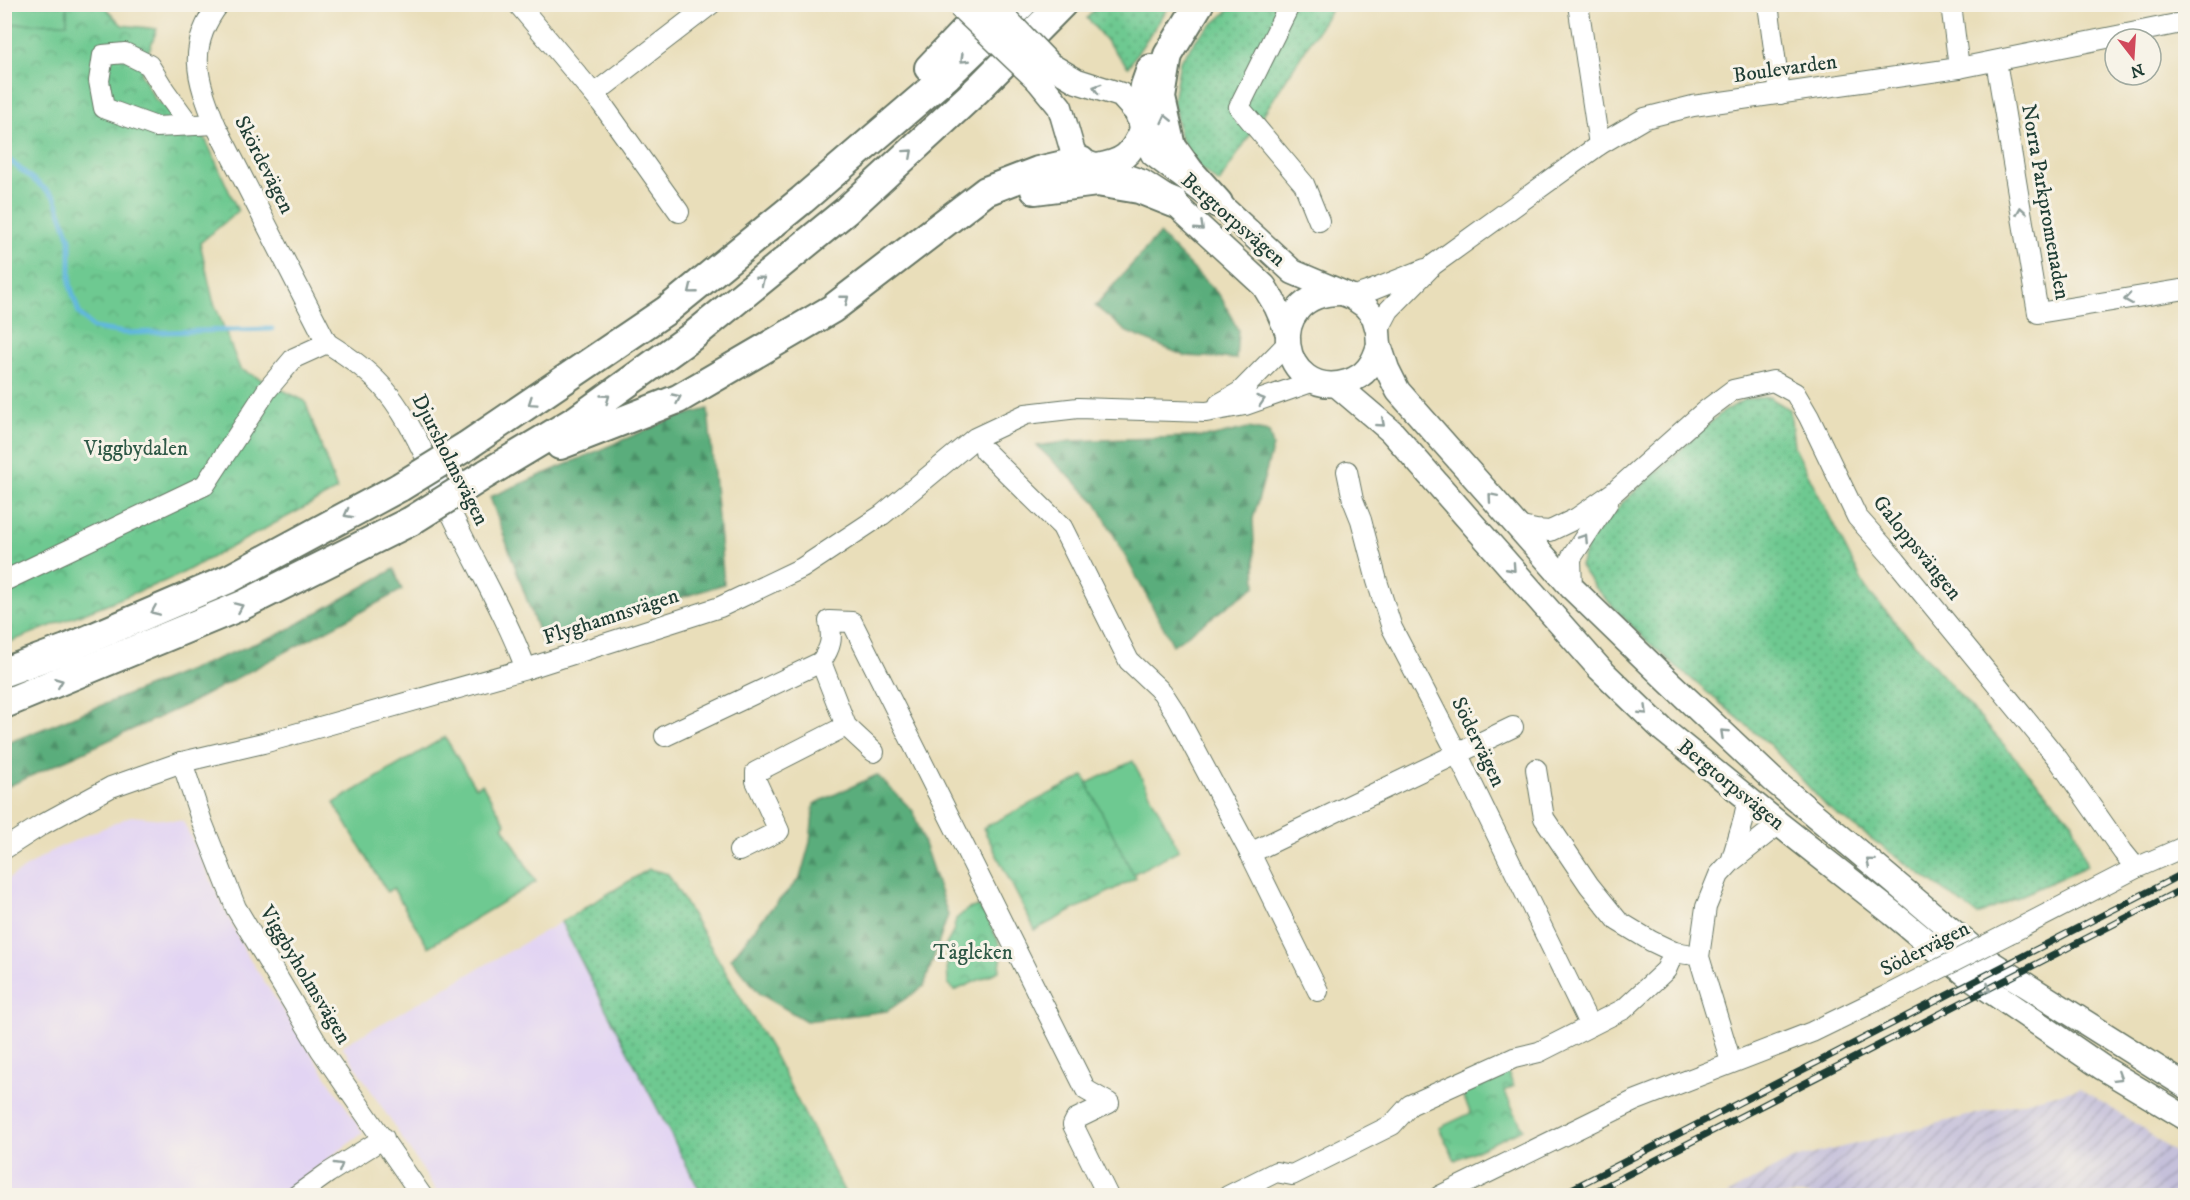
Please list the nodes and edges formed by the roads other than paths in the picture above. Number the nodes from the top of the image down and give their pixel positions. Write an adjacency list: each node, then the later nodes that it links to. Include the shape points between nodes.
1 (219, 4): 22 (street, Skördevägen, via 206,21 196,53 203,92)
2 (518, 4): 18 (street)
3 (711, 4): 18 (street)
4 (991, 4): 17 (main road, Bergtorpsvägen, bridge); 25 (highway)
5 (1022, 4): 25 (highway, one-way to 25, via 948,75)
6 (1062, 4): 41 (highway, one-way to 6, via 576,420 694,335 846,210 977,90)
7 (1188, 4): 20 (highway, via 1157,52 1145,86)
8 (1200, 4): 27 (highway, one-way to 8, via 1172,147 1161,98 1168,55)
9 (1290, 4): 30 (street, via 1239,107 1304,184)
10 (1578, 4): 23 (street)
11 (1767, 4): 19 (street)
12 (1951, 4): 16 (street)
13 (960, 5): 17 (main road, Bergtorpsvägen, bridge)
14 (2184, 27): 15 (street, Boulevarden)
15 (1996, 60): 16 (street, Boulevarden); 32 (street, Norra Parkpromenaden, one-way to 15, via 2038,313)
16 (1959, 68): 19 (street, Boulevarden)
17 (1044, 72): 20 (main road, Bergtorpsvägen, one-way to 17, via 1121,96); 24 (main road, Bergtorpsvägen, via 1060,107 1072,152)
18 (594, 94): 28 (street)
19 (1780, 94): 23 (street, Boulevarden, via 1694,106 1645,118)
20 (1141, 123): 24 (main road, via 1135,144 1126,156 1112,163); 27 (main road, Bergtorpsvägen, via 1153,154)
21 (189, 124): 21 (street, via 149,65 125,53 104,55 99,81 104,108 156,127); 22 (street)
22 (215, 124): 36 (street, Skördevägen)
23 (1599, 145): 31 (street, Boulevarden)
24 (1089, 164): 26 (main road, Bergtorpsvägen, via 1142,182); 29 (highway, via 1038,171 986,191)
25 (802, 200): 48 (highway, one-way to 48, bridge, via 667,310 400,487 229,579)
26 (1174, 203): 29 (highway, via 1139,189 1097,182 1043,187); 34 (main road, Bergtorpsvägen, one-way to 34, via 1264,286)
27 (1218, 203): 33 (main road, Bergtorpsvägen, via 1293,272)
28 (679, 213)
29 (955, 213): 41 (highway, one-way to 29, via 678,399 832,309)
30 (1319, 221)
31 (1433, 265): 33 (street, Boulevarden, via 1370,291); 35 (street, Boulevarden, via 1389,310)
32 (2186, 289)
33 (1346, 295): 34 (main road, via 1325,293 1311,298 1299,307); 35 (main road, Bergtorpsvägen, via 1365,306 1374,317)
34 (1287, 338): 37 (main road, Bergtorpsvägen, via 1290,357 1301,372); 38 (street, via 1240,392)
35 (1379, 338): 37 (main road, via 1375,359 1367,370 1356,379); 43 (main road, Bergtorpsvägen, one-way to 35, via 1398,391)
36 (327, 343): 44 (street, via 294,358 273,382 205,486); 47 (street, Djursholmsvägen, via 350,357 387,392 417,440)
37 (1325, 383): 38 (street, Flyghamnsvägen, one-way to 37); 57 (main road, Bergtorpsvägen, one-way to 57, via 1391,431 1600,669 1662,729)
38 (1206, 412): 47 (street, Flyghamnsvägen, via 1078,408 1026,414 975,438 882,515 802,568 720,607)
39 (985, 451): 62 (street, via 1062,527 1129,662 1162,692 1175,712)
40 (1347, 471): 54 (street, Södervägen, via 1392,628)
41 (486, 474): 49 (highway, one-way to 41, bridge, via 243,605 411,521)
42 (1614, 492): 43 (street, Galoppsvängen, via 1550,531); 45 (street, Galoppsvängen, one-way to 42, via 1571,558); 64 (street, Galoppsvängen, via 1733,390 1773,381 1795,393 1857,517 2058,759)
43 (1517, 526): 45 (main road, Bergtorpsvägen)
44 (4, 581)
45 (1572, 588): 70 (main road, Bergtorpsvägen, one-way to 45, via 1988,961 1773,780)
46 (821, 662): 50 (street); 52 (street); 75 (street, via 831,646 829,621 852,622 1086,1090 1109,1103 1076,1119 1073,1125)
47 (526, 669): 55 (street, Flyghamnsvägen)
48 (4, 672)
49 (4, 704)
50 (846, 726): 53 (street); 61 (street, via 756,772 756,782 779,831)
51 (1513, 727): 54 (street)
52 (665, 736)
53 (874, 752)
54 (1457, 753): 62 (street); 68 (street, Södervägen)
55 (182, 762): 60 (street, Flyghamnsvägen, via 111,787); 72 (street, Viggbyholmsvägen, via 236,908 321,1050)
56 (1536, 769): 65 (street, Södervägen, via 1544,818 1589,885 1618,921)
57 (1748, 799): 58 (main road, Bergtorpsvägen); 63 (street)
58 (1779, 824): 63 (street); 71 (main road, Bergtorpsvägen, one-way to 71, via 1966,974 2103,1068)
59 (2186, 846): 64 (street, Södervägen)
60 (4, 849)
61 (739, 850)
62 (1250, 853): 67 (street)
63 (1731, 862): 66 (street, via 1719,875 1706,907)
64 (2136, 868): 69 (street, Södervägen, bridge, via 1812,1032)
65 (1674, 952): 66 (street, Södervägen); 68 (street, via 1666,970 1624,1009)
66 (1699, 957): 69 (street)
67 (1318, 991)
68 (1590, 1026): 76 (street, via 1539,1052 1514,1058 1410,1105 1392,1125 1293,1175 1276,1172)
69 (1731, 1062): 77 (street, Södervägen, via 1634,1101)
70 (2186, 1086)
71 (2186, 1118)
72 (384, 1138): 73 (street, one-way to 72); 74 (street, Viggbyholmsvägen)
73 (296, 1196)
74 (422, 1196)
75 (1108, 1196)
76 (1228, 1196)
77 (1440, 1196)

